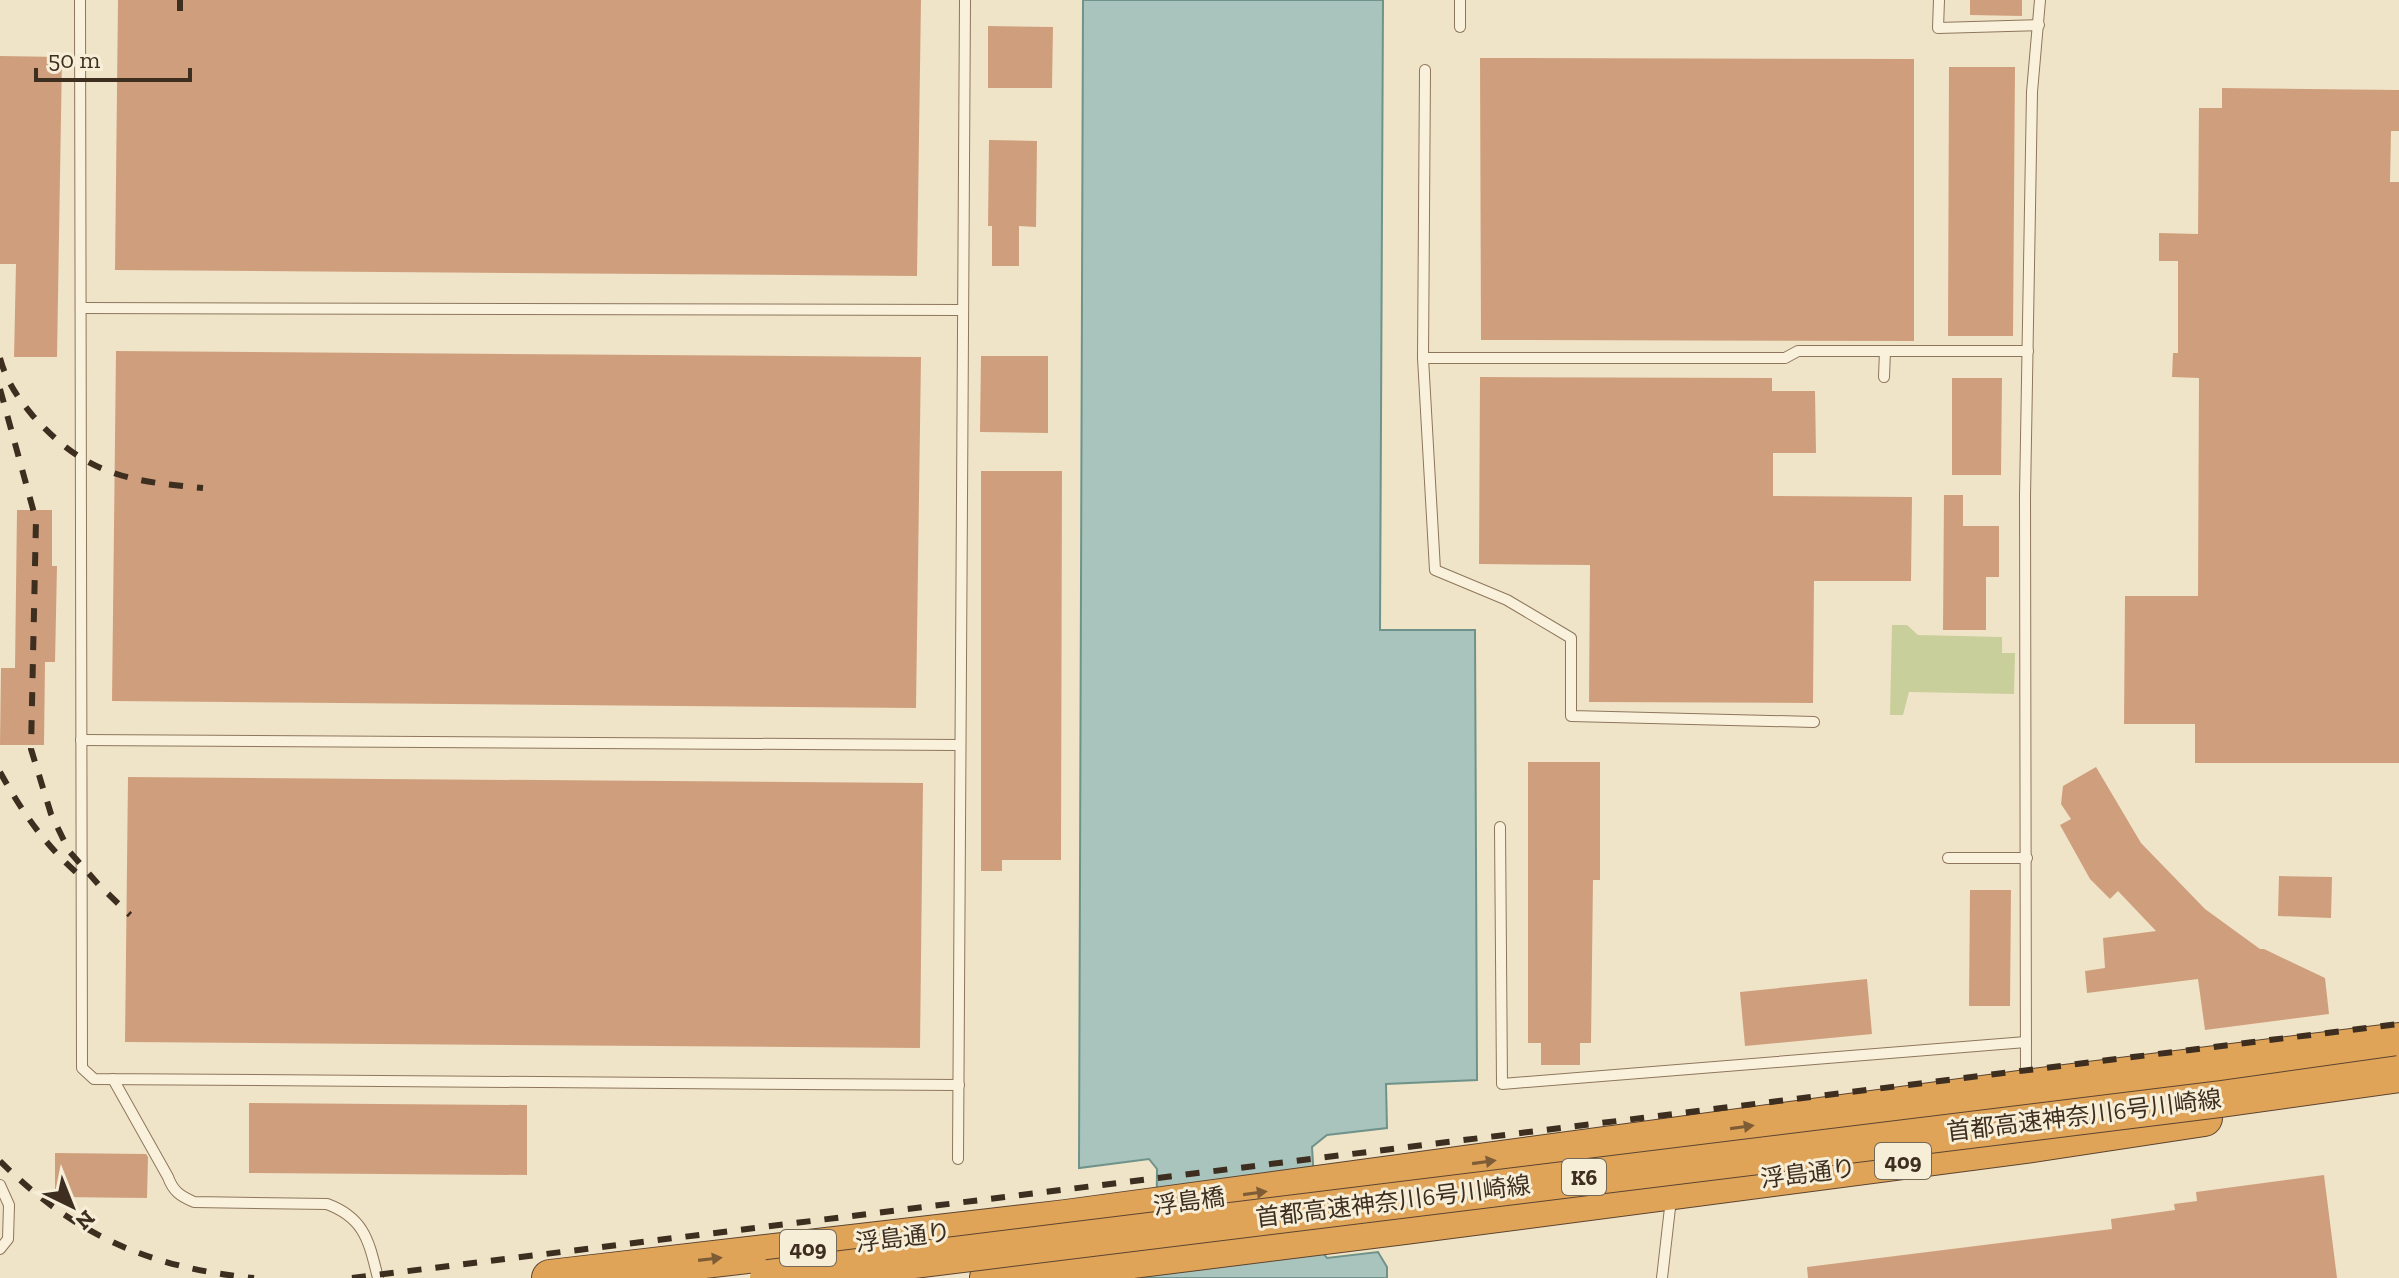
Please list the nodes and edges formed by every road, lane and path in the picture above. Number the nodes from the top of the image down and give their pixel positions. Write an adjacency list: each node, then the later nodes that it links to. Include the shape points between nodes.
1 (80, 0): 9 (lane)
2 (965, 0): 10 (lane)
3 (1460, 0): 7 (lane)
4 (1939, 0): 6 (lane, via 1938,28)
5 (2040, 0): 6 (lane)
6 (2039, 25): 12 (lane, via 2032,92)
7 (1460, 27)
8 (1425, 70): 13 (lane)
9 (81, 308): 10 (lane); 16 (lane)
10 (963, 310): 17 (lane)
11 (1885, 351): 12 (lane); 13 (lane, via 1798,351 1785,358); 14 (lane)
12 (2028, 351): 20 (lane)
13 (1423, 358): 15 (lane, via 1435,570 1507,600 1571,638 1571,716)
14 (1884, 377)
15 (1814, 722)
16 (81, 740): 17 (lane); 25 (lane, via 82,1068 94,1079)
17 (960, 745): 26 (lane)
18 (1500, 827): 22 (lane, via 1502,1084)
19 (1948, 858): 20 (lane)
20 (2027, 858): 22 (lane)
21 (2399, 1041): 28 (highway, 浮島通り / 409)
22 (2026, 1042): 28 (lane)
23 (2399, 1049): 30 (highway, bridge, via 2220,1073)
24 (2399, 1074): 30 (highway, 首都高速神奈川6号川崎線 / K6, bridge)
25 (113, 1079): 26 (lane); 39 (lane, via 180,1196 194,1202 327,1204 345,1210 368,1241)
26 (959, 1085): 31 (lane)
27 (2399, 1091): 28 (highway, 浮島通り / 409); 41 (highway, 首都高速神奈川6号川崎線 / K6)
28 (2026, 1113): 29 (highway, 浮島通り / 409, one-way to 28); 34 (highway, 浮島通り / 409)
29 (1664, 1137): 32 (highway, 浮島通り / 409, one-way to 29); 34 (lane)
30 (1738, 1158): 40 (highway, 首都高速神奈川6号川崎線 / K6, bridge)
31 (958, 1159)
32 (1407, 1173): 35 (highway, 浮島橋 / 409, one-way to 32)
33 (0, 1185): 37 (lane, via 9,1205 8,1239)
34 (1672, 1191): 36 (highway, 浮島通り / 409); 43 (lane)
35 (1066, 1218): 38 (highway, 浮島通り / 409, one-way to 35)
36 (1406, 1226): 42 (highway, 浮島橋 / 409)
37 (0, 1249)
38 (559, 1277)
39 (378, 1278)
40 (768, 1278)
41 (903, 1278)
42 (988, 1278)
43 (1662, 1278)

